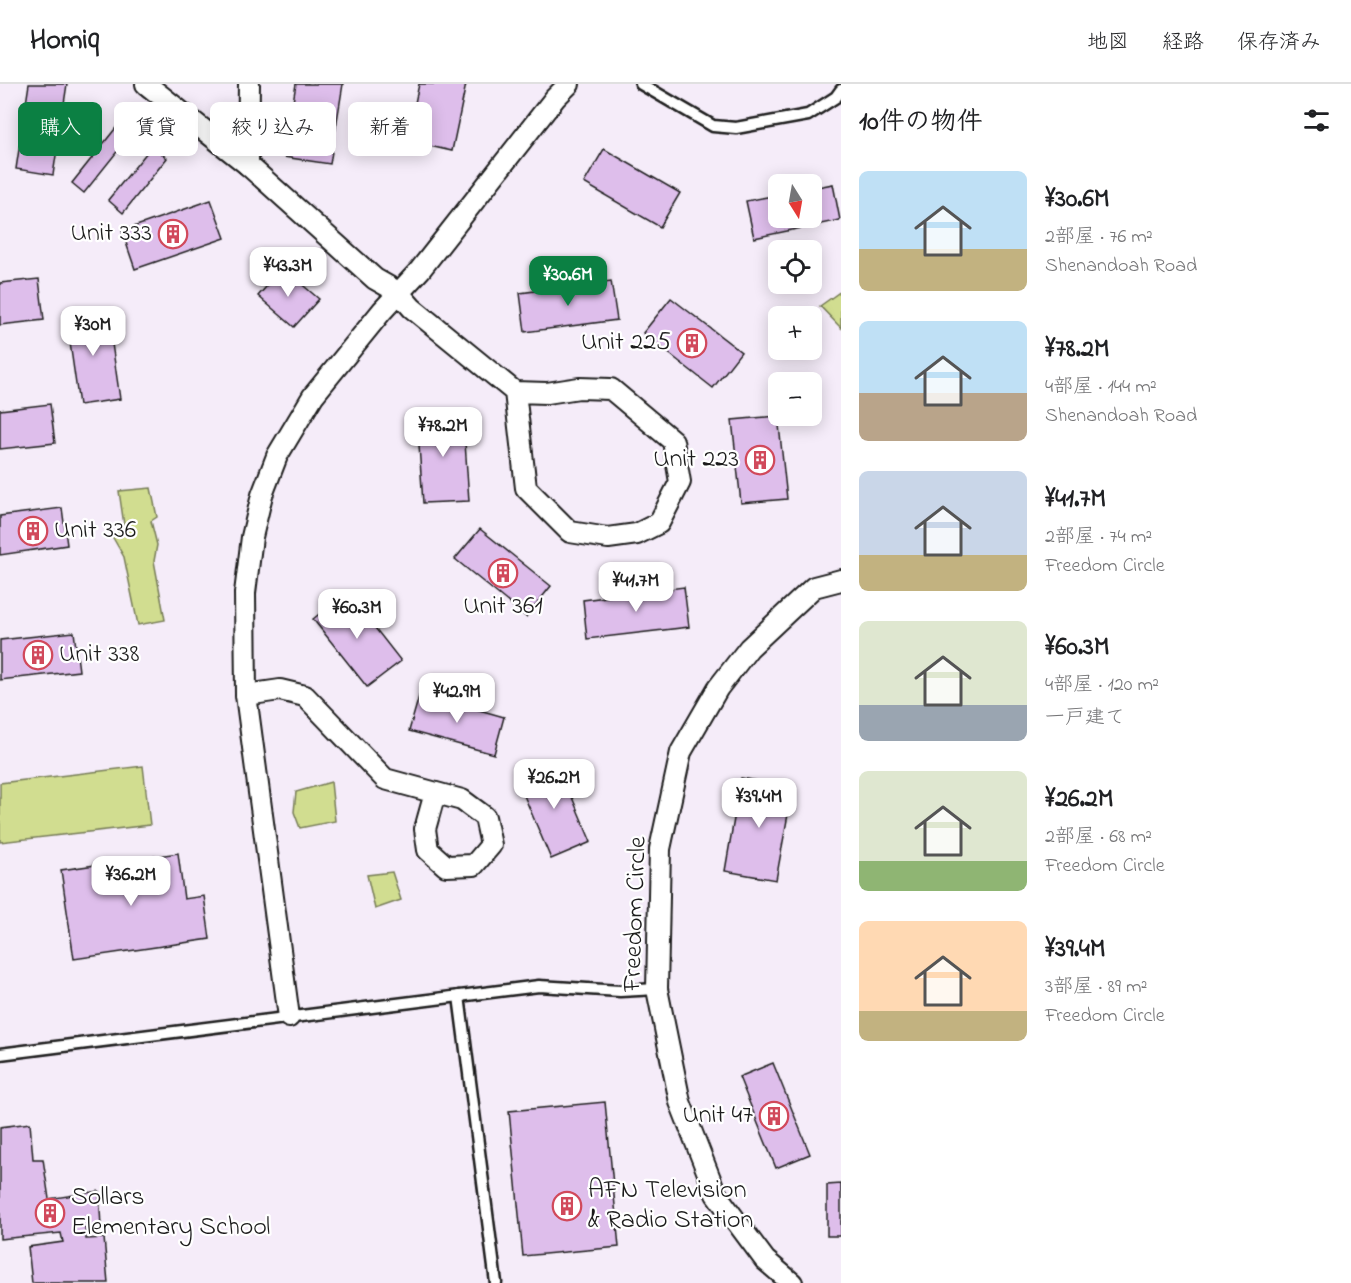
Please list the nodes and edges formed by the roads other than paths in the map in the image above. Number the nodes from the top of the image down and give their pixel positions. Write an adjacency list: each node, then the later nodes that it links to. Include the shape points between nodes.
1 (146, 84): 6 (street)
2 (249, 84): 6 (street)
3 (568, 84): 7 (street, via 420,270)
4 (641, 84): 5 (lane, via 713,126 736,128 808,115)
5 (841, 90)
6 (248, 165): 7 (street, via 375,279)
7 (398, 292): 8 (street, via 412,308); 10 (street, via 313,396 277,456 261,495 245,593)
8 (515, 392): 8 (street, via 611,389 673,441 680,482 659,523 637,534 608,538 570,532 526,488)
9 (841, 580): 12 (street, Freedom Circle, via 814,587 749,648 718,688 681,752 660,849)
10 (246, 695): 11 (street, via 280,690 305,696 385,779); 14 (street)
11 (435, 793)
12 (657, 989): 13 (lane, via 538,986); 17 (street, Freedom Circle, via 680,1102 716,1194 765,1260)
13 (459, 996): 14 (lane); 16 (lane)
14 (289, 1017): 15 (lane)
15 (0, 1054)
16 (496, 1283)
17 (792, 1283)

